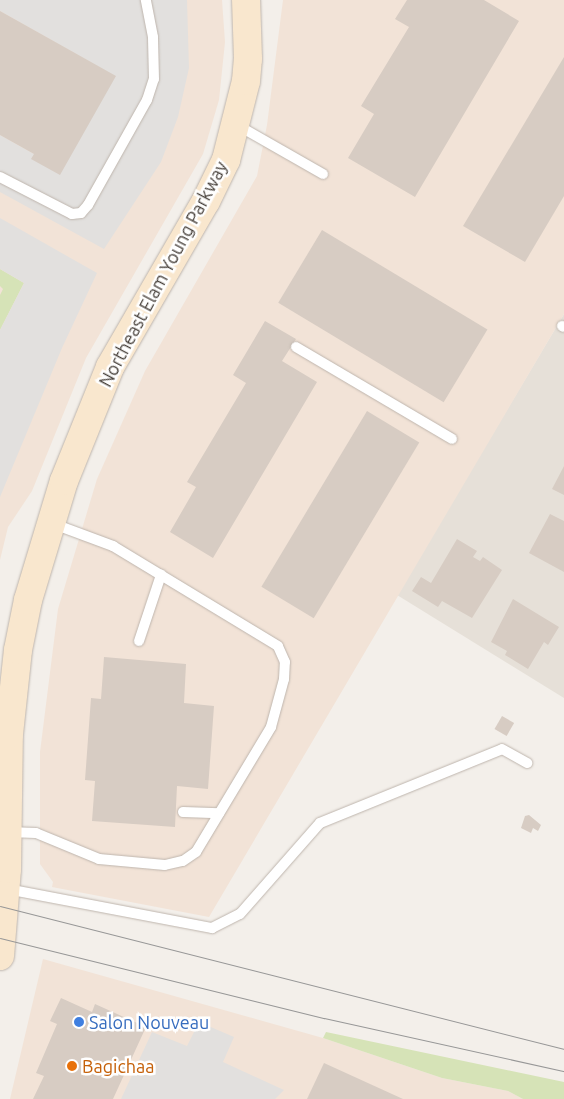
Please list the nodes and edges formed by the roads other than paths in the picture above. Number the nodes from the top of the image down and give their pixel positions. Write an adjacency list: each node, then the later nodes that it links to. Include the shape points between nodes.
1 (146, 0): 5 (lane, via 153,37 154,79 148,100 88,205 81,213 72,214)
2 (246, 0): 3 (street, Northeast Elam Young Parkway, via 248,59)
3 (236, 124): 4 (lane); 8 (street, Northeast Elam Young Parkway, via 216,182 110,367 64,481)
4 (323, 174)
5 (0, 177)
6 (296, 347): 7 (lane)
7 (452, 439)
8 (51, 523): 9 (lane, via 113,546); 14 (street, Northeast Elam Young Parkway, via 28,600 18,650 10,734)
9 (161, 575): 10 (lane); 13 (lane, via 278,646 285,662 284,679 271,726)
10 (139, 641)
11 (527, 763): 15 (lane, via 502,749 320,822 240,914 212,928)
12 (184, 812): 13 (lane)
13 (219, 813): 14 (lane, via 196,852 183,861 165,865 99,859 36,833)
14 (7, 832): 15 (street, Northeast Elam Young Parkway)
15 (6, 889): 16 (street, Northeast Elam Young Parkway)
16 (0, 956)

